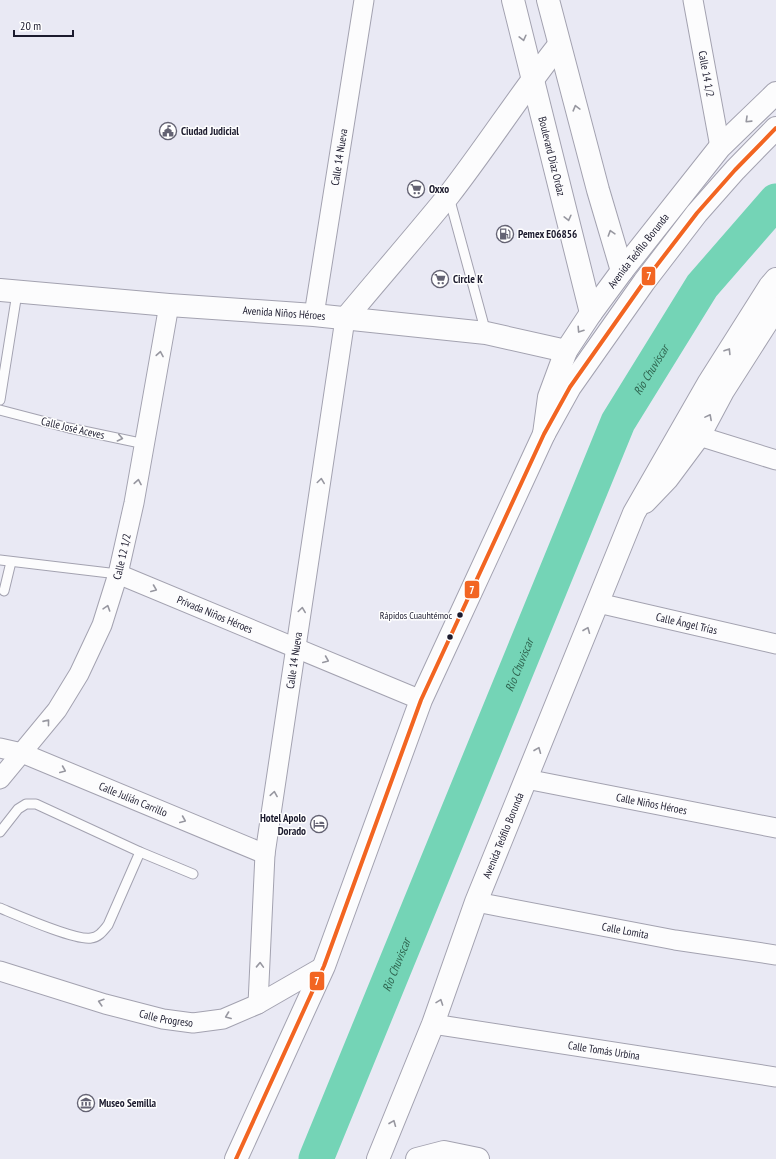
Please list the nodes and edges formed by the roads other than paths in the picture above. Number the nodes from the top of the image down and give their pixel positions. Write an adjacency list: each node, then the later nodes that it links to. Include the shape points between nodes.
1 (364, 0): 17 (street, Calle 14 Nueva)
2 (513, 0): 6 (main road, Boulevard Díaz Ordaz, one-way to 6)
3 (548, 0): 5 (main road)
4 (694, 0): 9 (street, Calle 14 1/2)
5 (559, 45): 6 (main road); 11 (main road, one-way to 5)
6 (533, 78): 10 (main road); 16 (main road, Boulevard Díaz Ordaz, one-way to 16)
7 (776, 93): 9 (main road, Avenida Teófilo Borunda, one-way to 9)
8 (776, 128): 23 (main road, via 697,213 644,282 570,387)
9 (720, 147): 11 (main road, Avenida Teófilo Borunda)
10 (448, 195): 18 (main road); 19 (lane)
11 (622, 270): 16 (main road, Avenida Teófilo Borunda)
12 (776, 279): 27 (main road, Avenida Teófilo Borunda, one-way to 12, via 708,384)
13 (9, 292): 14 (main road, Avenida Niños Héroes); 21 (lane)
14 (169, 305): 17 (main road, Avenida Niños Héroes); 25 (street, Calle 12 1/2, one-way to 14)
15 (776, 308): 24 (main road, Avenida Teófilo Borunda, one-way to 15, via 723,391)
16 (591, 313): 20 (main road, Avenida Teófilo Borunda, one-way to 20)
17 (314, 315): 18 (main road, Avenida Niños Héroes)
18 (345, 318): 19 (main road, Avenida Niños Héroes); 34 (street, Calle 14 Nueva, one-way to 18)
19 (486, 333): 20 (main road, Avenida Niños Héroes)
20 (566, 351): 23 (main road, Avenida Teófilo Borunda, via 549,397)
21 (0, 400)
22 (0, 410): 25 (lane, Calle José Aceves, one-way to 25)
23 (544, 434): 35 (main road)
24 (698, 436): 26 (street); 27 (main road, Avenida Teófilo Borunda, via 667,479)
25 (145, 444): 30 (street, Calle 12 1/2, one-way to 25)
26 (776, 460)
27 (634, 513): 32 (main road, Avenida Teófilo Borunda)
28 (0, 560): 29 (lane, Privada Niños Héroes)
29 (11, 562): 30 (lane, Privada Niños Héroes); 31 (lane)
30 (118, 574): 34 (street, Privada Niños Héroes, one-way to 34); 37 (street, Calle 12 1/2, one-way to 30, via 57,710 79,674 102,625)
31 (4, 591)
32 (598, 603): 33 (street, Calle Ángel Trías); 39 (main road, Avenida Teófilo Borunda, one-way to 32)
33 (776, 644)
34 (296, 647): 35 (street, Privada Niños Héroes, one-way to 35); 43 (street, Calle 14 Nueva, one-way to 34)
35 (421, 700): 48 (main road)
36 (0, 748): 37 (street, Calle Julián Carrillo)
37 (22, 753): 38 (street, Calle 12 1/2); 43 (street, Calle Julián Carrillo, one-way to 43)
38 (0, 779)
39 (526, 779): 40 (street, Calle Niños Héroes); 45 (main road, Avenida Teófilo Borunda)
40 (776, 828)
41 (0, 832): 42 (lane, via 18,809 26,804 36,804)
42 (140, 852): 44 (lane); 46 (lane, via 108,925 100,935 91,939 77,938)
43 (264, 854): 50 (street, Calle 14 Nueva, one-way to 43)
44 (193, 874)
45 (476, 902): 47 (street, Calle Lomita, via 675,940); 51 (main road, Avenida Teófilo Borunda, one-way to 45)
46 (0, 908)
47 (776, 955)
48 (324, 966): 50 (street, Calle Progreso); 53 (main road)
49 (0, 971): 50 (street, Calle Progreso, one-way to 49, via 223,1019 193,1023 163,1019 112,1006)
50 (258, 1004)
51 (432, 1024): 52 (street, Calle Tomás Urbina); 54 (main road, Avenida Teófilo Borunda, one-way to 51)
52 (776, 1077)
53 (236, 1159)
54 (378, 1159)
55 (417, 1159): 56 (main road, via 444,1152)
56 (478, 1159)

